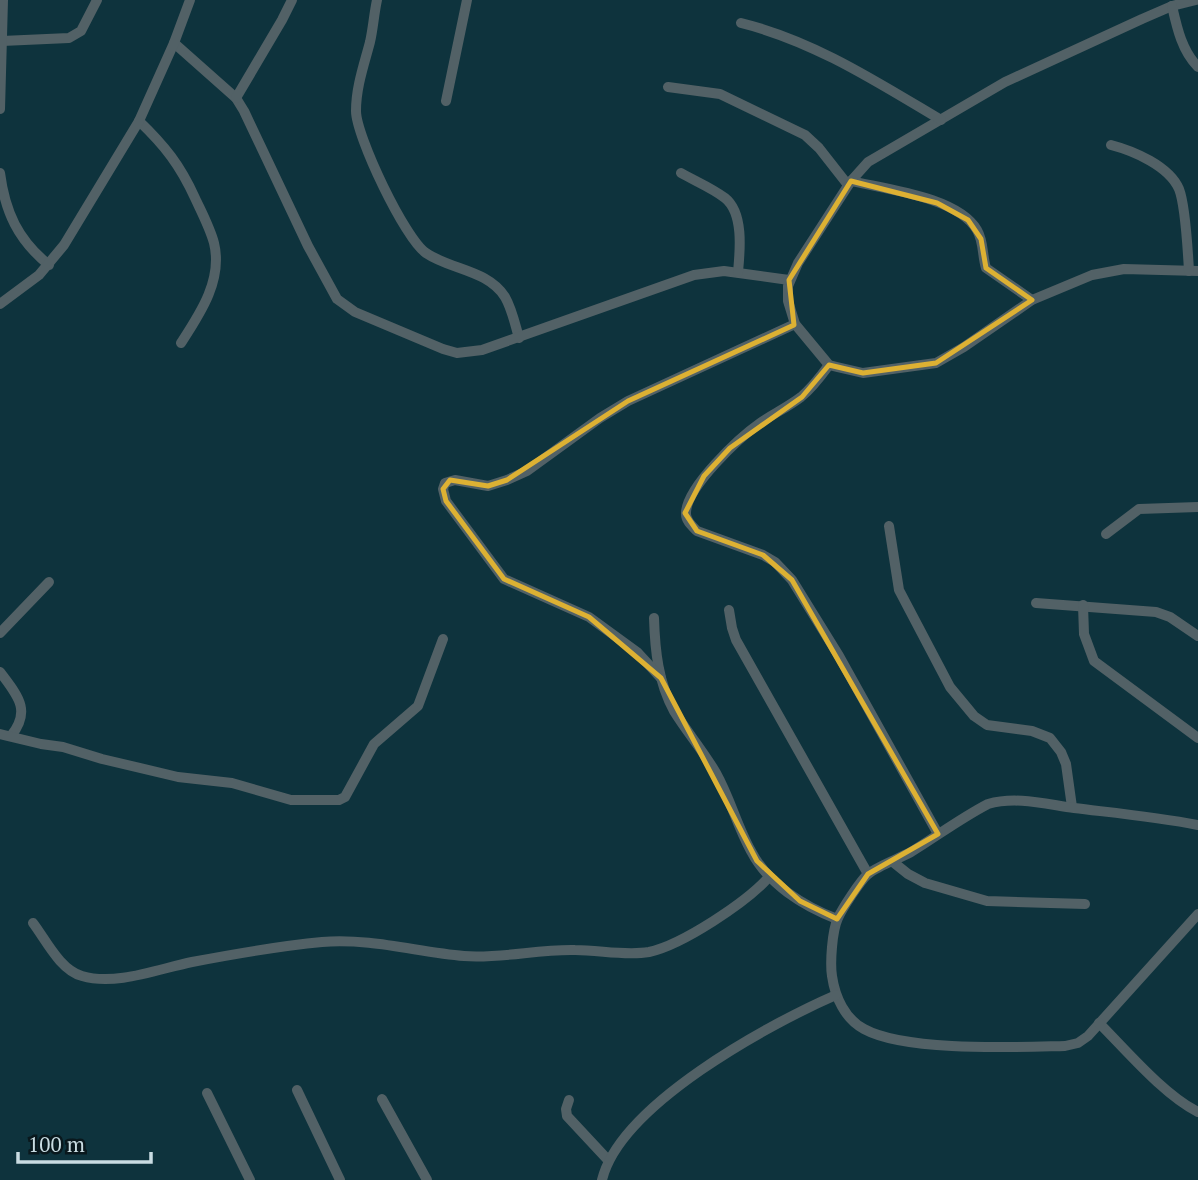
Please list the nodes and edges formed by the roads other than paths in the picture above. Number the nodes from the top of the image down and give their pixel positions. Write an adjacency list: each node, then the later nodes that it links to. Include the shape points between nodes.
1 (3, 0): 10 (street)
2 (97, 0): 10 (street, via 81,31 69,38)
3 (190, 0): 11 (street)
4 (292, 0): 14 (street)
5 (377, 0): 30 (street, via 356,107 375,167 417,245 499,289)
6 (467, 0): 15 (street)
7 (1196, 0): 8 (street)
8 (1172, 6): 12 (street, via 1188,55); 17 (street, via 1018,76)
9 (741, 23): 17 (street, via 776,31 808,46)
10 (2, 41): 16 (street)
11 (174, 43): 14 (street); 18 (street)
12 (1198, 66)
13 (668, 87): 22 (street, via 720,94 805,135)
14 (236, 98): 30 (street, via 314,259 343,305 451,352 475,352)
15 (446, 102)
16 (0, 109)
17 (942, 120): 22 (street, via 868,162)
18 (139, 121): 23 (street); 31 (street, via 179,165 214,244 207,299)
19 (1111, 145): 24 (street, via 1150,162 1174,181)
20 (0, 173): 23 (street, via 14,225)
21 (681, 173): 25 (street, via 733,208 739,233)
22 (849, 183): 26 (street); 27 (street, via 953,208 976,228 986,268)
23 (49, 265): 28 (street)
24 (1193, 271): 27 (street, via 1110,271)
25 (738, 272): 26 (street); 30 (street, via 694,275)
26 (789, 280): 29 (street, via 788,301)
27 (1032, 300): 32 (street, via 936,363 863,373)
28 (0, 304)
29 (795, 324): 32 (street); 45 (street, via 628,401 527,471 488,486 455,480 445,483 446,501 504,579 589,617 638,652)
30 (519, 338)
31 (181, 343)
32 (829, 365): 50 (street, via 802,397 730,448 704,476 687,505 686,516 697,531 763,555 792,580)
33 (1198, 507): 35 (street, via 1139,509)
34 (889, 526): 48 (street, via 899,590 950,687 987,725 1051,738 1066,764)
35 (1106, 534)
36 (49, 582): 41 (street)
37 (1036, 603): 38 (street)
38 (1083, 605): 42 (street, via 1163,614); 47 (street, via 1084,635 1094,661)
39 (729, 610): 52 (street, via 736,640)
40 (654, 618): 45 (street)
41 (0, 633)
42 (1198, 636)
43 (443, 639): 46 (street, via 418,706 374,744 339,800 291,800)
44 (0, 672): 46 (street, via 22,708 21,723)
45 (661, 678): 53 (street, via 676,713 717,776 751,852)
46 (6, 735)
47 (1198, 738)
48 (1072, 807): 49 (street); 50 (street, via 998,801)
49 (1198, 825)
50 (938, 834): 51 (street)
51 (893, 862): 52 (street); 54 (street, via 925,883 987,901)
52 (868, 874): 56 (street)
53 (769, 877): 56 (street, via 807,906); 57 (street, via 694,932 651,951 625,954 571,949 464,956 365,942 324,942 93,978 71,972)
54 (1085, 904)
55 (1198, 914): 59 (street)
56 (837, 919): 58 (street, via 831,962)
57 (33, 923)
58 (836, 995): 59 (street, via 849,1017 863,1029 905,1041 1065,1046 1078,1042); 65 (street, via 771,1028 670,1091)
59 (1099, 1023): 64 (street, via 1167,1089)
60 (297, 1090): 67 (street)
61 (207, 1093): 66 (street)
62 (382, 1099): 68 (street)
63 (569, 1100): 65 (street, via 567,1116)
64 (1198, 1112)
65 (608, 1160): 69 (street)
66 (250, 1180)
67 (340, 1180)
68 (427, 1180)
69 (602, 1180)

